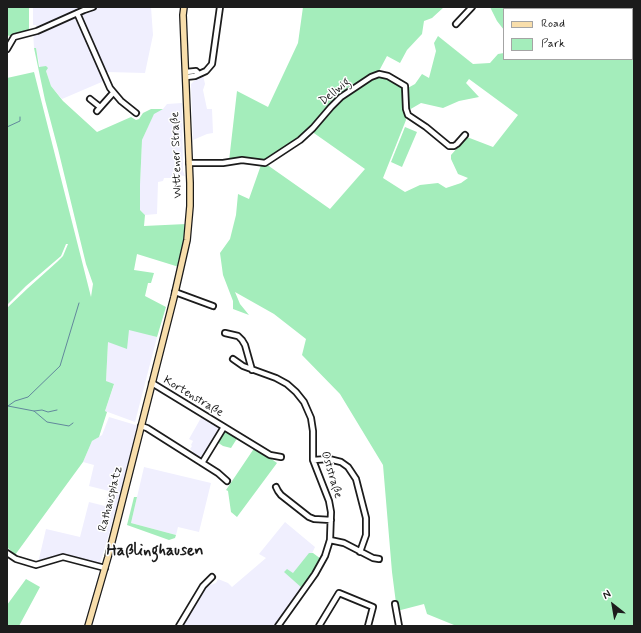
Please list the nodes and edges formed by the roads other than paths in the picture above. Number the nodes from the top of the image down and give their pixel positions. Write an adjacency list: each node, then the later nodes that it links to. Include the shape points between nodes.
1 (93, 7): 6 (street)
2 (180, 7): 7 (main road, Wittener Straße)
3 (184, 7): 7 (main road, Wittener Straße)
4 (220, 7): 10 (street, via 213,60 208,69 199,74)
5 (472, 7): 8 (street)
6 (77, 13): 9 (street, via 37,31 14,37); 11 (street)
7 (183, 15): 10 (main road, Wittener Straße)
8 (456, 24)
9 (7, 49)
10 (186, 74): 15 (main road, Wittener Straße)
11 (113, 93): 12 (street, via 98,109); 13 (street)
12 (90, 99)
13 (136, 113)
14 (465, 136): 15 (street, Dellwig, via 454,146 449,146 408,115 405,86 379,74 341,97 300,140 265,163 242,160 225,163)
15 (189, 163): 16 (main road, Wittener Straße, via 188,228)
16 (175, 292): 17 (street); 21 (main road, Wittener Straße)
17 (213, 306)
18 (224, 334): 20 (street, via 238,336 242,340)
19 (233, 359): 20 (street, Oststraße)
20 (252, 370): 25 (street, Oststraße, via 281,381 300,396 311,418)
21 (152, 383): 22 (main road, Wittener Straße); 23 (street, Kortenstraße)
22 (141, 426): 26 (street); 34 (main road, Rathausplatz)
23 (224, 427): 24 (street, Kortenstraße, via 270,455); 26 (street, Kortenstraße)
24 (281, 457)
25 (313, 460): 29 (street, Oststraße, via 329,501); 31 (street, via 329,458 340,462 348,467 356,479 366,518 366,535)
26 (202, 463): 27 (street)
27 (227, 481)
28 (276, 487): 29 (street, via 281,495 309,517)
29 (331, 520): 30 (street, Oststraße)
30 (330, 540): 31 (street, via 344,543); 39 (street, Oststraße, via 315,574)
31 (360, 552): 33 (street)
32 (7, 553): 34 (street, via 36,565 66,557)
33 (379, 559)
34 (105, 568): 37 (main road, Rathausplatz)
35 (212, 577): 38 (street, via 203,586)
36 (395, 604): 42 (street)
37 (90, 625)
38 (179, 626)
39 (278, 626)
40 (319, 626): 41 (street, via 339,593 373,607)
41 (368, 626)
42 (398, 626)

